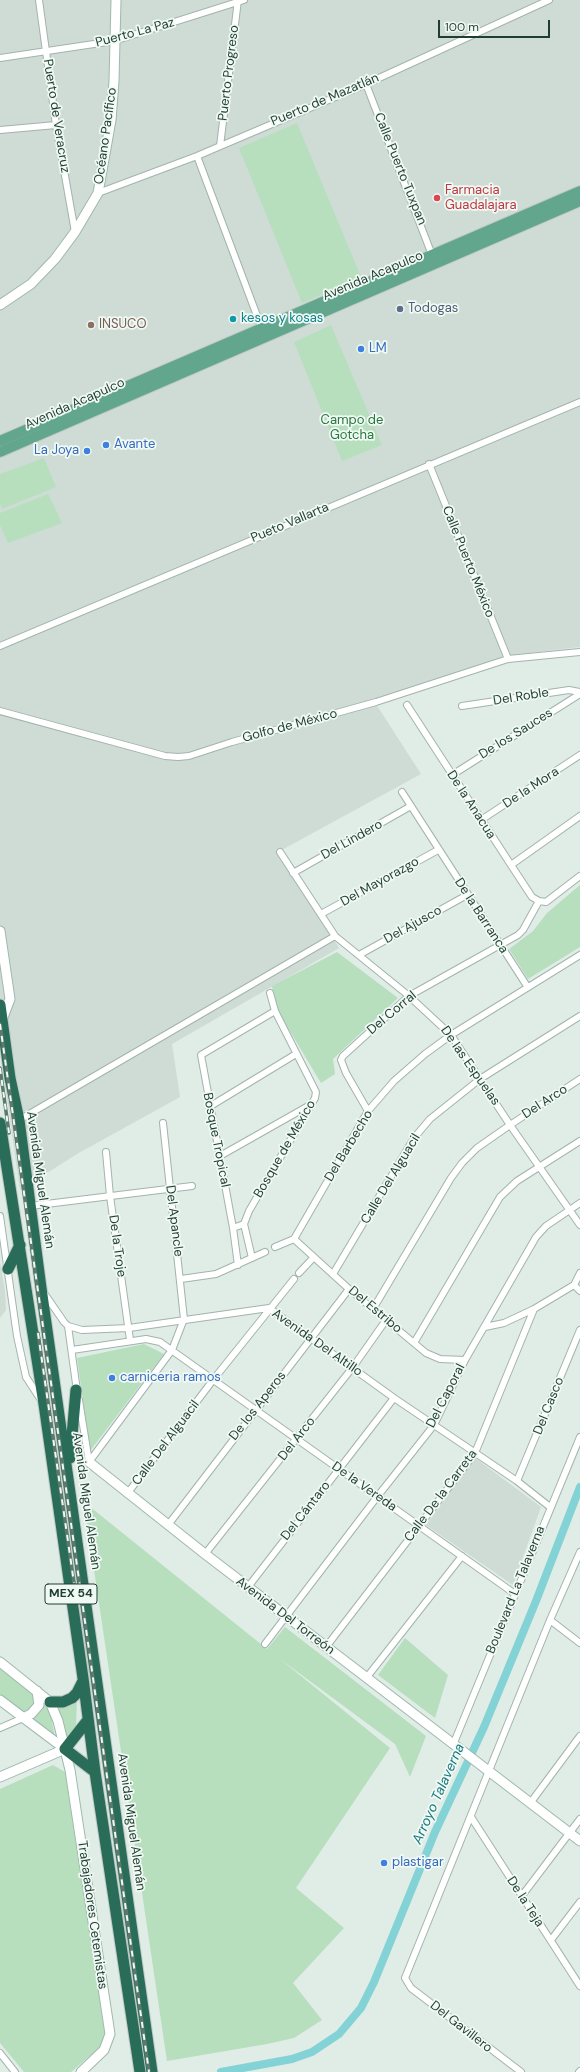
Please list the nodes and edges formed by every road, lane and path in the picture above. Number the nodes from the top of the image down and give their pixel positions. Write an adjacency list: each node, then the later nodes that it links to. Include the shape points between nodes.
1 (39, 0): 7 (street, Puerto de Veracruz)
2 (116, 0): 6 (street, Océano Pacífico)
3 (549, 0): 5 (street, Puerto de Mazatlán)
4 (240, 1): 6 (street, Puerto La Paz); 12 (street, Puerto Progreso)
5 (536, 3): 9 (street, Puerto de Mazatlán)
6 (114, 41): 7 (street, Puerto La Paz); 15 (street, Océano Pacífico, via 111,120)
7 (46, 51): 8 (street, Puerto La Paz); 10 (street, Puerto de Veracruz)
8 (0, 58)
9 (366, 84): 12 (street, Puerto de Mazatlán); 18 (street, Calle Puerto Tuxpan)
10 (56, 125): 11 (street); 17 (street, Puerto de Veracruz)
11 (0, 130)
12 (220, 146): 13 (street, Puerto de Mazatlán)
13 (197, 156): 15 (street, Puerto de Mazatlán); 20 (street)
14 (580, 191): 18 (main road, Avenida Acapulco)
15 (98, 193): 17 (street, Océano Pacífico)
16 (580, 201): 23 (main road, Avenida Acapulco)
17 (75, 232): 19 (street, Océano Pacífico, via 55,259 31,284)
18 (432, 255): 20 (main road, Avenida Acapulco)
19 (0, 305)
20 (262, 329): 22 (main road, Avenida Acapulco)
21 (580, 402): 24 (street, Pueto Vallarta)
22 (0, 441)
23 (0, 452)
24 (429, 464): 25 (street, Pueto Vallarta); 27 (street, Calle Puerto México)
25 (0, 646)
26 (580, 652): 27 (street, Golfo de México)
27 (508, 659): 31 (street, Golfo de México, via 376,702 189,756 165,756)
28 (580, 693): 30 (street, Del Roble, via 569,690); 33 (street, De los Sauces)
29 (407, 705): 33 (street, De la Anacua)
30 (462, 706)
31 (0, 711)
32 (580, 755): 37 (street, De la Mora)
33 (452, 775): 37 (street, De la Anacua)
34 (402, 792): 35 (street, De la Barranca)
35 (411, 806): 38 (street, De la Barranca); 41 (street, Del Lindero)
36 (580, 816): 40 (street)
37 (481, 820): 40 (street, De la Anacua)
38 (438, 850): 43 (street, De la Barranca); 45 (street, Del Mayorazgo)
39 (280, 852): 41 (street, De las Espuelas)
40 (511, 865): 44 (street, De la Anacua, via 532,897)
41 (293, 873): 45 (street, De las Espuelas)
42 (580, 876): 44 (street, via 546,902)
43 (467, 895): 48 (street, De la Barranca); 49 (street, Del Ajusco)
44 (539, 902): 48 (street, Del Corral, via 523,930)
45 (321, 914): 47 (street, De las Espuelas)
46 (0, 931): 57 (street, via 10,999)
47 (335, 936): 49 (street, De las Espuelas); 65 (street)
48 (500, 945): 51 (street, De la Barranca); 53 (street, Del Corral)
49 (359, 955): 53 (street, De las Espuelas)
50 (580, 955): 51 (street)
51 (527, 986): 58 (street, Del Barbecho)
52 (270, 993): 55 (street, Bosque de México)
53 (409, 996): 58 (street, De las Espuelas); 64 (street, Del Corral, via 348,1050 341,1060)
54 (0, 1005): 57 (highway, Avenida Miguel Alemán / MEX 54)
55 (275, 1011): 59 (street, Bosque de México); 63 (street, Bosque Tropical, via 201,1056)
56 (580, 1016): 60 (street, Calle Del Alguacil)
57 (2, 1020): 65 (highway, Avenida Miguel Alemán / MEX 54)
58 (451, 1035): 60 (street, De las Espuelas); 64 (street, Del Barbecho, via 424,1054)
59 (296, 1054): 62 (street, Bosque de México, via 316,1092); 63 (street)
60 (480, 1079): 68 (street, De las Espuelas); 93 (street, Calle Del Alguacil, via 443,1107 414,1138)
61 (580, 1079): 68 (street, Del Arco)
62 (312, 1104): 71 (street); 80 (street, Bosque de México, via 249,1211)
63 (209, 1107): 71 (street, Bosque Tropical)
64 (368, 1111): 83 (street, Del Barbecho)
65 (19, 1120): 77 (highway, Avenida Miguel Alemán / MEX 54)
66 (0, 1123): 84 (highway, Avenida Miguel Alemán / MEX 54)
67 (163, 1123): 74 (street, Del Apancle)
68 (510, 1125): 72 (street, De las Espuelas); 101 (street, via 477,1148 451,1178)
69 (580, 1141): 72 (street)
70 (106, 1152): 75 (street, De la Troje)
71 (220, 1156): 82 (street, Bosque Tropical)
72 (540, 1166): 78 (street, De las Espuelas); 111 (street, via 517,1181 500,1197)
73 (192, 1186): 74 (street)
74 (170, 1188): 75 (street); 94 (street, Del Apancle)
75 (110, 1196): 77 (street); 107 (street, De la Troje)
76 (580, 1203): 78 (street, Del Caporal)
77 (30, 1206): 97 (highway, Avenida Miguel Alemán / MEX 54)
78 (568, 1210): 81 (street, De las Espuelas); 106 (street, Del Caporal, via 539,1233)
79 (0, 1216): 90 (street)
80 (244, 1224): 82 (street); 88 (street)
81 (580, 1225)
82 (233, 1228): 89 (street, Bosque Tropical)
83 (294, 1239): 85 (street); 87 (street, Del Estribo)
84 (20, 1245): 90 (highway); 119 (highway, Avenida Miguel Alemán / MEX 54)
85 (275, 1248)
86 (265, 1252): 88 (street)
87 (314, 1257): 92 (street); 93 (street, Del Estribo)
88 (252, 1258): 89 (street)
89 (238, 1265): 94 (street, via 216,1274)
90 (8, 1269): 119 (street, via 17,1336 26,1377)
91 (580, 1272): 96 (street)
92 (299, 1273)
93 (334, 1274): 98 (street, Del Estribo)
94 (181, 1279): 103 (street, Del Apancle)
95 (294, 1279): 100 (street, Calle Del Alguacil)
96 (574, 1285): 99 (street); 102 (street)
97 (41, 1288): 105 (street); 127 (highway, Avenida Miguel Alemán / MEX 54)
98 (349, 1289): 101 (street, Del Estribo); 109 (street, De los Aperos)
99 (580, 1291)
100 (269, 1308): 103 (street, Avenida Del Altillo); 109 (street, Avenida Del Altillo); 116 (street, Calle Del Alguacil)
101 (373, 1309): 104 (street, Del Estribo)
102 (534, 1309): 106 (street); 124 (street, Calle De la Carreta)
103 (184, 1319): 107 (street, Avenida Del Altillo); 113 (street)
104 (386, 1320): 111 (street, Del Estribo); 115 (street, Del Arco)
105 (68, 1326): 107 (street, Avenida Del Altillo, via 82,1330); 112 (street)
106 (485, 1327): 114 (street, Del Caporal)
107 (129, 1328): 110 (street, De la Troje)
108 (580, 1330): 128 (street, Del Casco)
109 (311, 1338): 115 (street, Avenida Del Altillo); 120 (street, De los Aperos)
110 (130, 1340): 112 (street, De la Vereda); 113 (street, De la Vereda, via 154,1339)
111 (414, 1343): 114 (street, Del Estribo, via 426,1353 440,1359)
112 (72, 1350): 117 (street)
113 (172, 1350): 116 (street, De la Vereda); 125 (street)
114 (465, 1360): 121 (street, Del Caporal)
115 (353, 1367): 118 (street, Avenida Del Altillo); 123 (street, Del Arco)
116 (213, 1380): 120 (street, De la Vereda); 129 (street, Calle Del Alguacil)
117 (76, 1390): 125 (street); 127 (highway)
118 (394, 1398): 121 (street, Avenida Del Altillo); 126 (street, Del Cántaro)
119 (44, 1404): 146 (highway, Avenida Miguel Alemán / MEX 54)
120 (255, 1410): 123 (street, De la Vereda); 132 (street, De los Aperos)
121 (434, 1425): 124 (street, Avenida Del Altillo); 130 (street, Del Caporal)
122 (580, 1437): 131 (street, Boulevard La Talaverna)
123 (297, 1439): 126 (street, De la Vereda); 135 (street, Del Arco)
124 (475, 1453): 128 (street, Avenida Del Altillo); 133 (street, Calle De la Carreta)
125 (89, 1462): 129 (street, Avenida Del Torreón)
126 (339, 1470): 130 (street, De la Vereda); 137 (street, Del Cántaro)
127 (69, 1477): 170 (highway, Avenida Miguel Alemán / MEX 54)
128 (517, 1481): 131 (street, Avenida Del Altillo)
129 (127, 1494): 132 (street, Avenida Del Torreón)
130 (376, 1497): 133 (street, De la Vereda); 139 (street, Del Caporal)
131 (550, 1507): 138 (street, Boulevard La Talaverna)
132 (168, 1524): 135 (street, Avenida Del Torreón)
133 (419, 1526): 136 (street, De la Vereda); 143 (street, Calle De la Carreta)
134 (580, 1552): 140 (street)
135 (205, 1554): 137 (street, Avenida Del Torreón)
136 (462, 1556): 138 (street, De la Vereda); 145 (street)
137 (248, 1587): 139 (street, Avenida Del Torreón)
138 (515, 1594): 154 (street, Boulevard La Talaverna)
139 (286, 1617): 142 (street, Del Caporal); 143 (street, Avenida Del Torreón)
140 (550, 1620): 141 (street); 156 (street)
141 (580, 1643)
142 (265, 1644)
143 (326, 1647): 145 (street, Avenida Del Torreón)
144 (0, 1662): 147 (street)
145 (367, 1677): 154 (street, Avenida Del Torreón)
146 (83, 1678): 149 (highway, via 80,1688 72,1698 63,1702); 151 (highway, Avenida Miguel Alemán / MEX 54)
147 (37, 1692): 149 (street); 150 (street, via 39,1705)
148 (0, 1700): 150 (street)
149 (50, 1702): 155 (street, Trabajadores Cetemistas)
150 (23, 1718): 152 (street); 155 (street)
151 (88, 1720): 155 (highway); 157 (highway, Avenida Miguel Alemán / MEX 54)
152 (0, 1728)
153 (580, 1736): 159 (street)
154 (453, 1745): 156 (street, Avenida Del Torreón)
155 (65, 1749): 157 (highway); 158 (street); 173 (street, Trabajadores Cetemistas, via 110,2034 104,2050)
156 (486, 1769): 159 (street); 160 (street)
157 (95, 1772): 171 (highway, Avenida Miguel Alemán / MEX 54)
158 (0, 1777)
159 (531, 1802): 162 (street)
160 (471, 1817): 164 (street, De la Teja); 169 (street, Del Gavillero, via 405,1978 411,1988)
161 (580, 1819): 162 (street)
162 (570, 1833): 163 (street); 164 (street)
163 (580, 1841)
164 (521, 1897): 166 (street, De la Teja)
165 (580, 1902): 166 (street)
166 (551, 1940): 167 (street, De la Teja)
167 (580, 1984)
168 (0, 2053): 172 (street)
169 (511, 2065): 174 (street); 175 (street, Del Gavillero)
170 (152, 2068)
171 (139, 2069)
172 (15, 2072)
173 (81, 2072)
174 (511, 2072)
175 (521, 2072)

